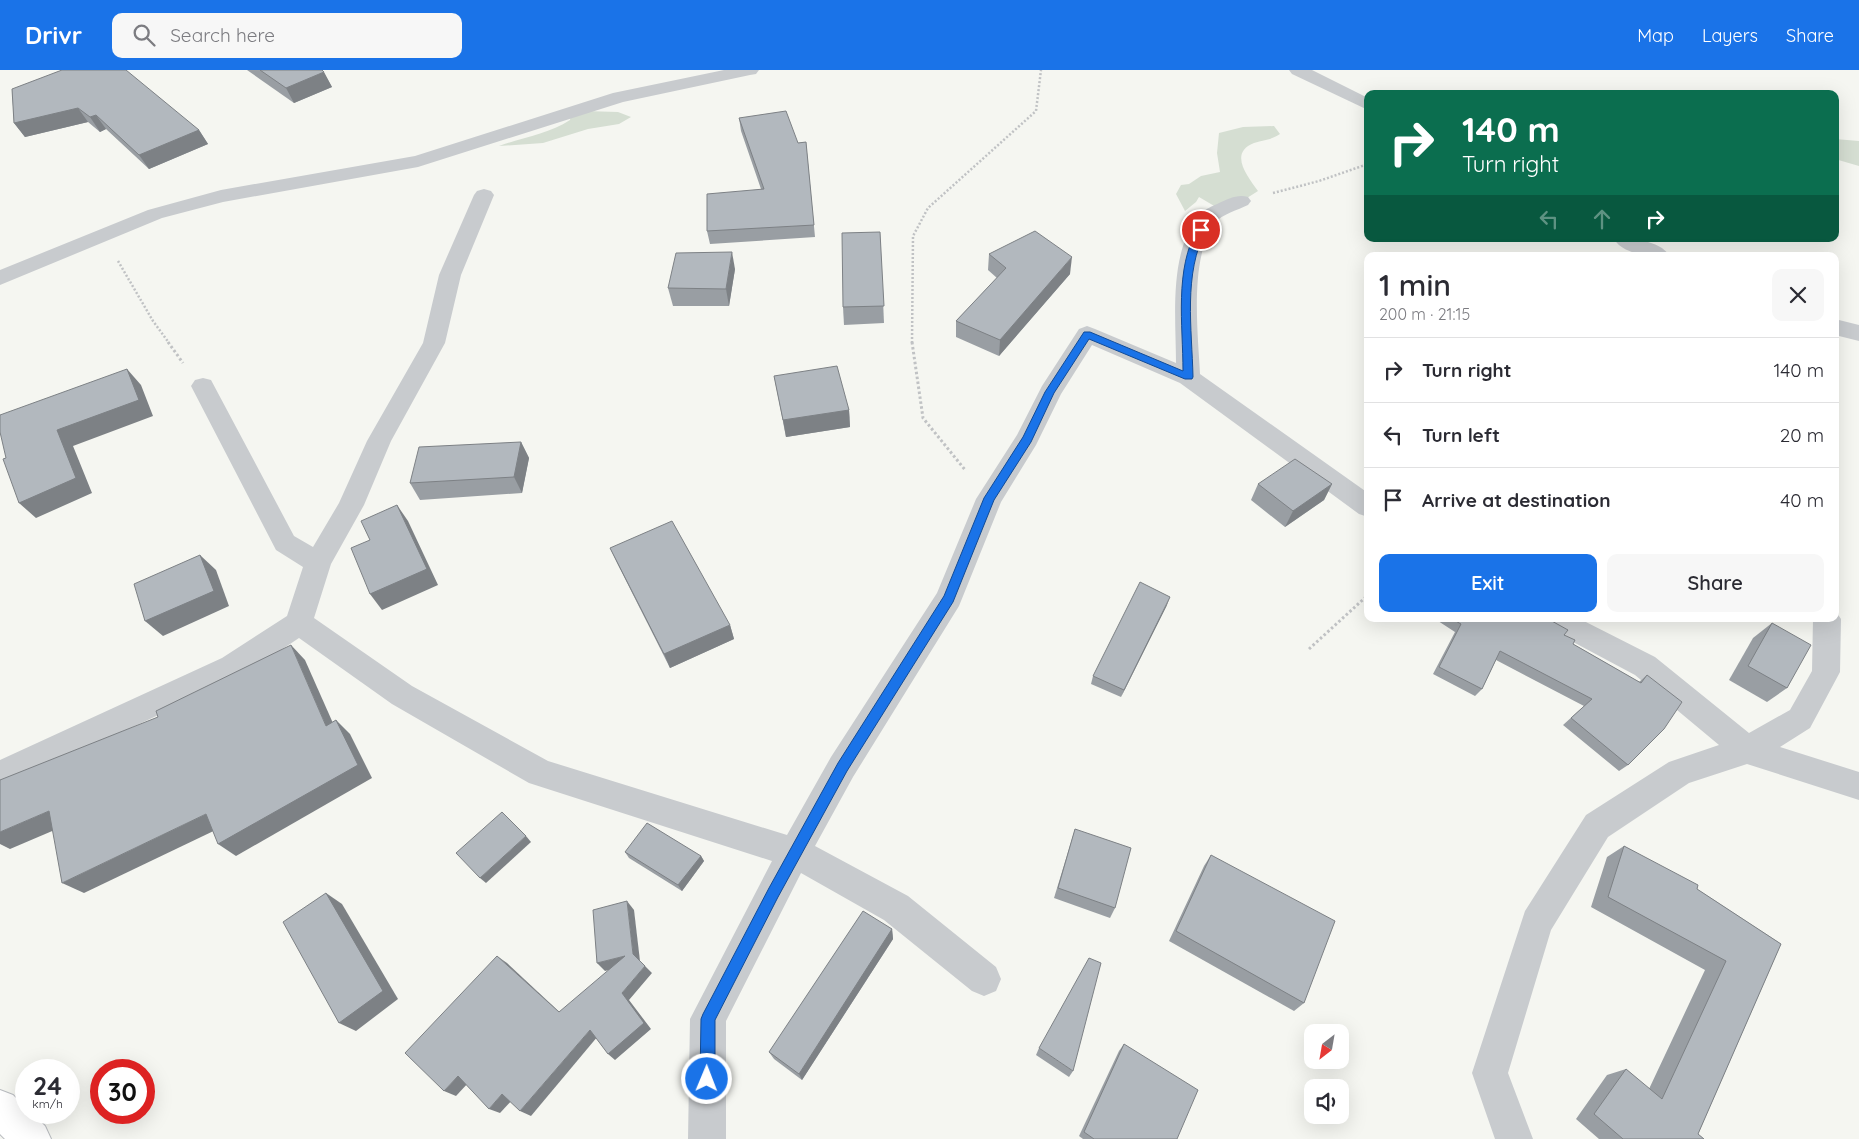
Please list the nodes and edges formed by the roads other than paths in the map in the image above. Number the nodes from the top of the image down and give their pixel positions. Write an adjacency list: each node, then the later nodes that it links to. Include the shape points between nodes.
1 (750, 70): 8 (street, via 619,97 418,161 221,196 155,214)
2 (1298, 70): 3 (street)
3 (1364, 103)
4 (484, 196): 14 (street, via 450,275 434,343 379,441 351,505)
5 (1241, 202): 11 (street, via 1208,217 1195,242 1186,286)
6 (1630, 242): 7 (street)
7 (1652, 252)
8 (0, 278)
9 (1839, 328): 10 (street)
10 (1859, 333)
11 (1188, 377): 13 (street); 21 (street, via 1087,334 1050,392 1028,439 989,498 949,598 842,767)
12 (203, 386): 14 (street, via 284,543)
13 (1364, 504)
14 (318, 563): 17 (street)
15 (1562, 622): 18 (street, via 1645,666)
16 (1827, 622): 18 (street, via 1826,672 1800,718)
17 (299, 623): 19 (street, via 232,667); 21 (street, via 402,695 540,773)
18 (1747, 750): 20 (street); 26 (street, via 1680,772 1597,826 1537,923 1490,1073)
19 (0, 775)
20 (1859, 786)
21 (796, 853): 22 (street, via 896,908); 25 (street, via 708,1019)
22 (984, 979)
23 (0, 1108): 24 (main road)
24 (32, 1139)
25 (706, 1139)
26 (1514, 1139)

